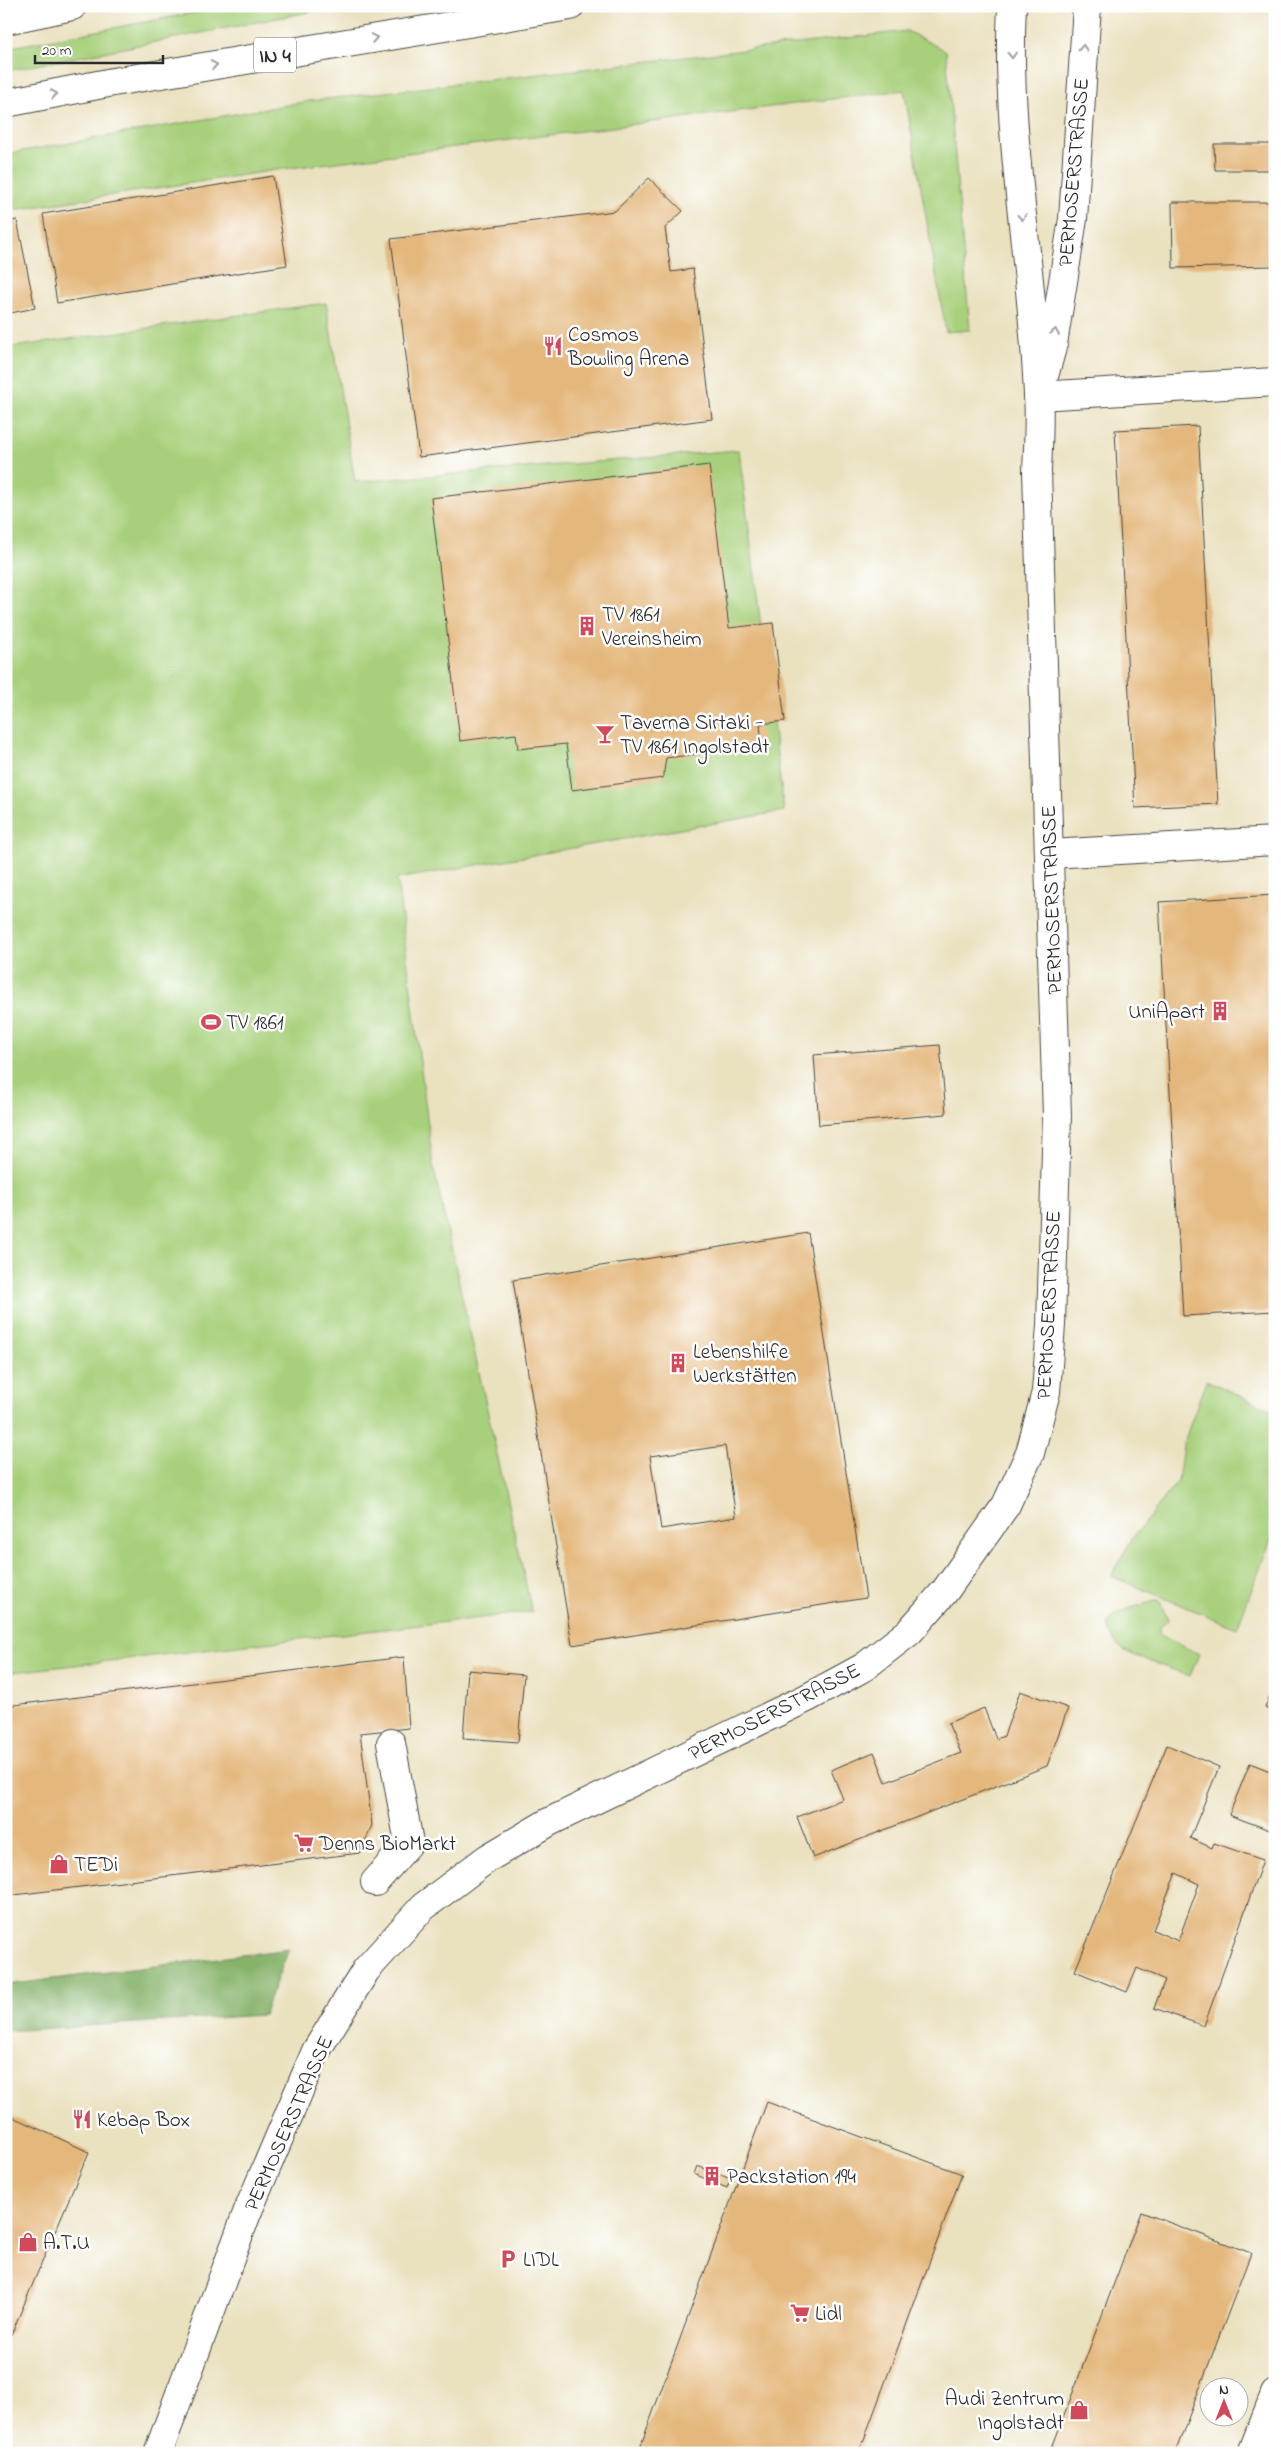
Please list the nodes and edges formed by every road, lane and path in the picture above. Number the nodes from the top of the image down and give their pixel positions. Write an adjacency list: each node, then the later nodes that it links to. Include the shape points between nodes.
1 (72, 6): 5 (street)
2 (570, 6): 6 (street, IN 4, one-way to 2)
3 (1012, 6): 8 (street, PERMOSERSTRASSE, one-way to 8, via 1017,173)
4 (1086, 6): 8 (street, PERMOSERSTRASSE, one-way to 4, via 1053,344 1073,219)
5 (6, 20)
6 (6, 103)
7 (1275, 382): 8 (street)
8 (1038, 396): 10 (street, PERMOSERSTRASSE, via 1037,471)
9 (1275, 841): 10 (street)
10 (1050, 854): 14 (street, PERMOSERSTRASSE, via 1057,1116 1046,1392 1030,1453 1006,1505 945,1591 909,1632 864,1666 807,1698 548,1822 488,1858 423,1907 366,1970 316,2051 247,2213)
11 (391, 1743): 12 (street, via 409,1843)
12 (375, 1882)
13 (1275, 2394): 15 (street)
14 (158, 2453)
15 (1252, 2453)

